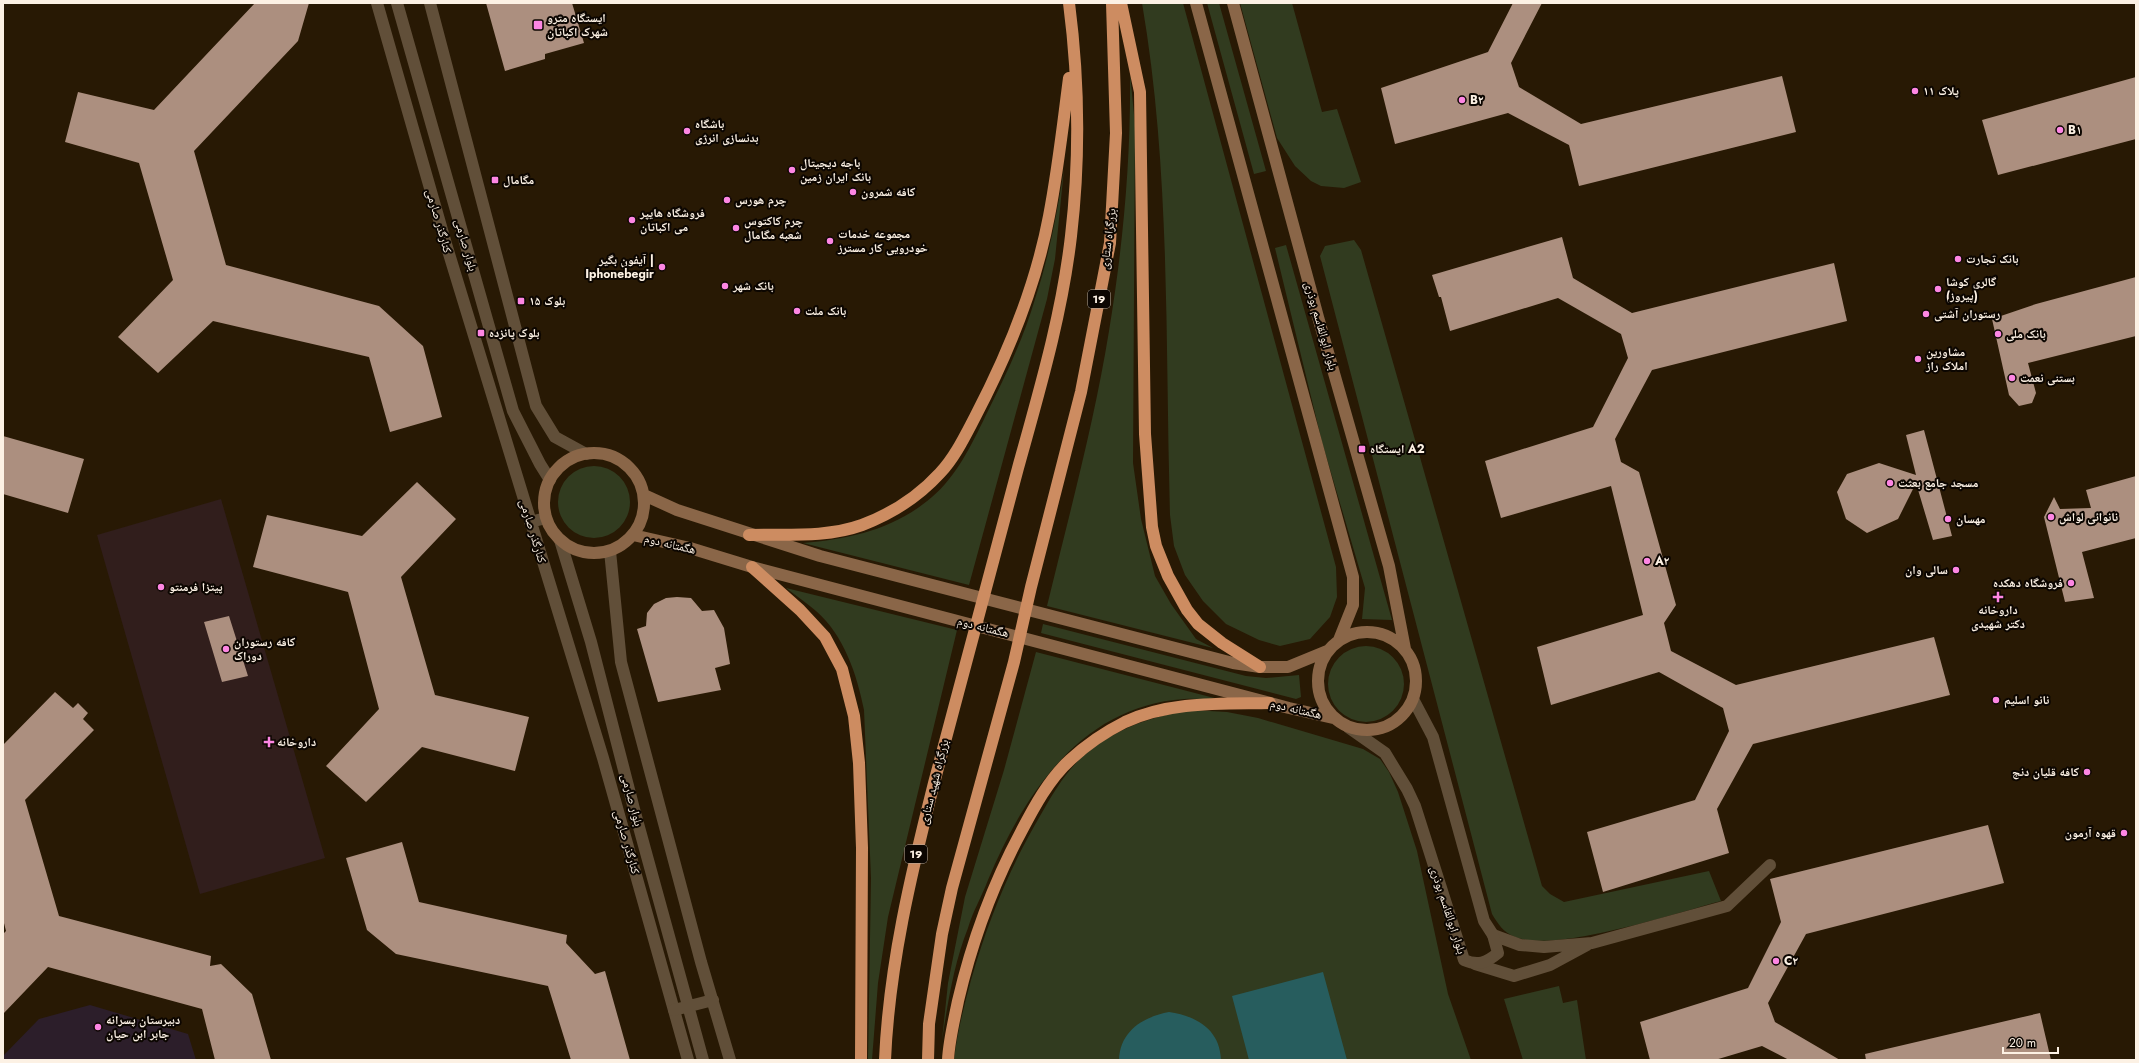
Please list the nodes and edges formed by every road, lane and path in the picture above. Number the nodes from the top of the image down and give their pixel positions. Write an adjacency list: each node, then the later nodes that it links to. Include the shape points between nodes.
1 (377, 3): 14 (street, کنارگذر صارمی)
2 (397, 3): 11 (street, بلوار صارمی, via 513,411)
3 (430, 3): 10 (street, via 536,406 555,437)
4 (1069, 3): 9 (highway, 19)
5 (1112, 3): 40 (highway, بزرگراه ستاری / 19, via 1116,134 1110,243 1081,392 1030,587 1014,662 952,888 942,934 929,1024)
6 (1121, 3): 23 (highway, via 1140,92 1145,434 1152,527 1156,546 1168,576 1187,610 1198,624 1222,643)
7 (1196, 3): 20 (main road, via 1353,577 1354,605)
8 (1233, 3): 21 (main road, بلوار ابوالقاسم بوذری, via 1389,566)
9 (1074, 45): 15 (highway, via 1049,216 1037,264 1017,325 984,401 958,448 940,472 918,493 891,512 860,525 825,533); 39 (highway, بزرگراه شهید ستاری / 19, via 1076,167 1070,244 1061,298 1044,371 967,650 918,845 895,951 886,1022)
10 (586, 454): 11 (main road, via 563,464); 12 (main road, via 612,456 623,462 640,482)
11 (550, 480): 13 (main road, via 544,498)
12 (644, 495): 15 (main road, via 677,510); 16 (main road, via 642,516)
13 (546, 518): 14 (street); 17 (main road)
14 (530, 522): 34 (street, کنارگذر صارمی, via 603,758)
15 (749, 534): 23 (main road, via 820,556 1057,618 1233,663)
16 (633, 535): 18 (main road); 19 (main road, هگمتانه دوم, via 690,548)
17 (560, 540): 18 (main road, via 568,547 584,552); 33 (street, بلوار صارمی, via 591,642)
18 (610, 551): 32 (street, via 621,662)
19 (752, 567): 25 (main road, هگمتانه دوم); 38 (highway, via 800,610 825,637 842,669 854,716 859,763 862,848)
20 (1339, 640): 21 (main road, via 1352,634 1382,634 1395,640); 22 (main road)
21 (1405, 649): 24 (main road, via 1415,673)
22 (1327, 651): 23 (main road, via 1288,668); 26 (main road, via 1320,664 1317,678 1321,700)
23 (1260, 667)
24 (1413, 699): 27 (main road, via 1405,712 1393,723 1379,729 1363,730); 29 (street, بلوار ابوالقاسم بوذری, via 1433,737 1480,909)
25 (1270, 703): 26 (main road, هگمتانه دوم); 41 (highway, via 1188,705 1154,712 1126,722 1098,737 1069,760 1049,784 1029,816 992,890 968,957 949,1042)
26 (1333, 718): 27 (main road)
27 (1348, 727): 31 (street, بلوار ابوالقاسم بوذری, via 1385,753 1402,780 1415,806 1464,960)
28 (1770, 865): 30 (street, via 1727,906)
29 (1493, 935): 30 (street, via 1520,945 1544,947); 31 (street, بلوار ابوالقاسم بوذری, via 1498,953 1487,962)
30 (1592, 943): 31 (street, via 1550,965 1514,976)
31 (1474, 964)
32 (713, 1000): 33 (street); 37 (street)
33 (688, 1006): 34 (street); 36 (street, بلوار صارمی)
34 (674, 1010): 35 (street, کنارگذر صارمی)
35 (688, 1060)
36 (703, 1060)
37 (730, 1060)
38 (860, 1060)
39 (885, 1060)
40 (928, 1060)
41 (948, 1060)

